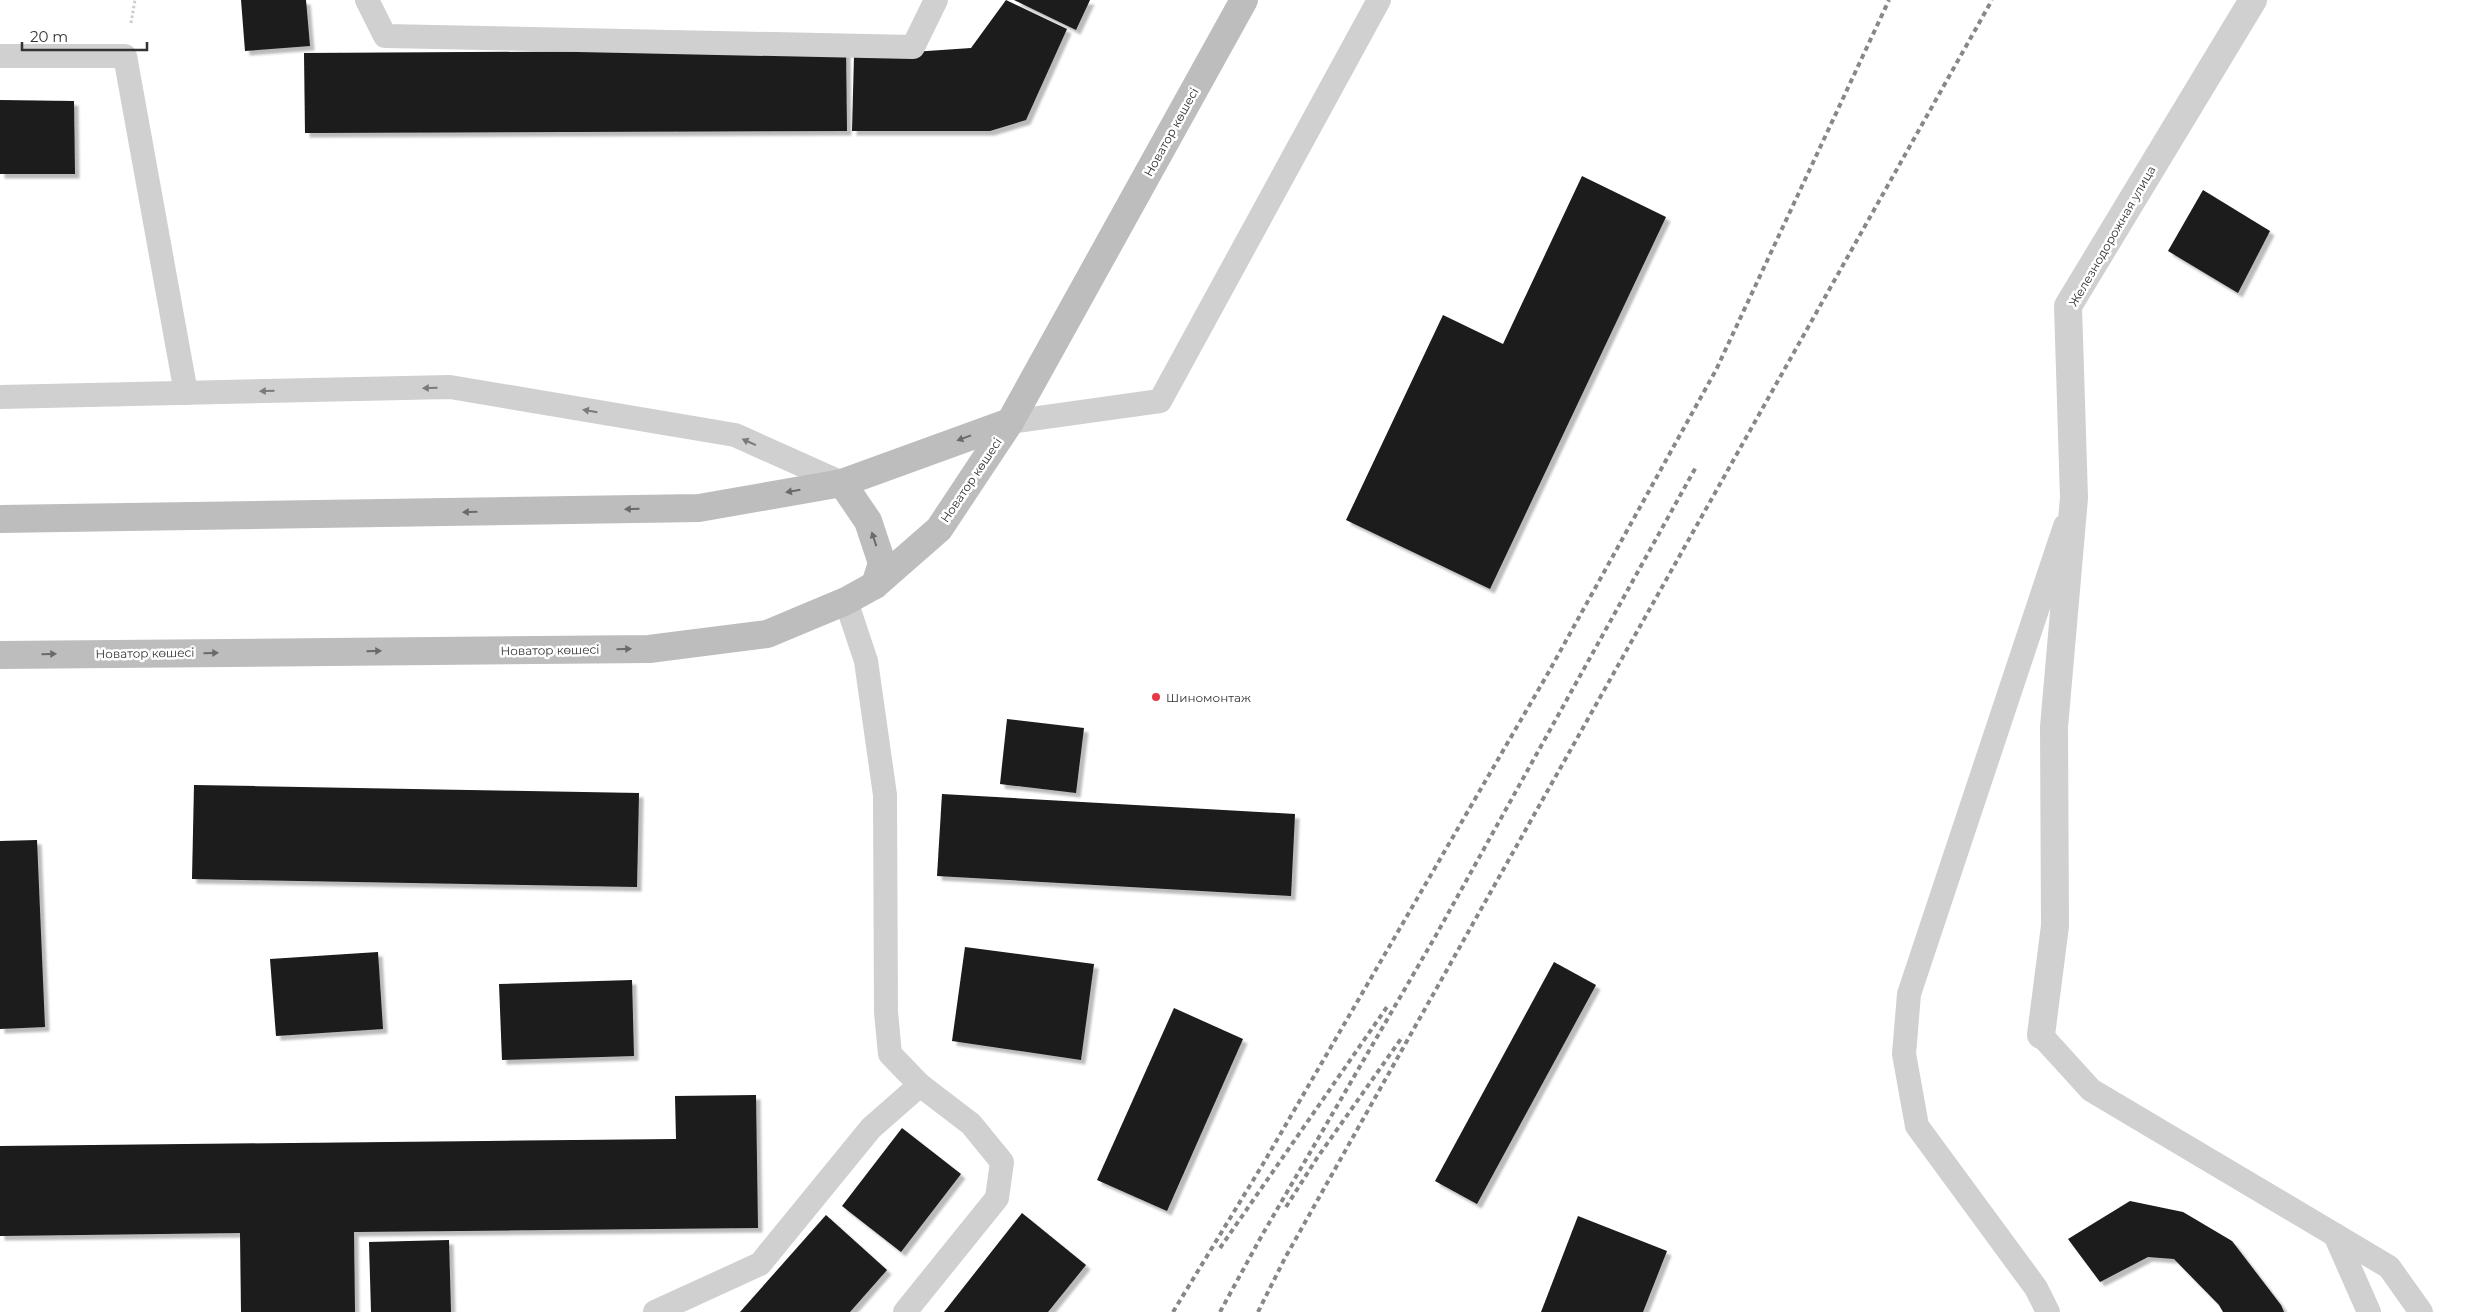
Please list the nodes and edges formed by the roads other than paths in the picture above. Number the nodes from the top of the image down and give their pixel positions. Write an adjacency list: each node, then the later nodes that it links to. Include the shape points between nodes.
1 (367, 0): 2 (lane, via 385,36 913,47)
2 (936, 0)
3 (1244, 0): 9 (main road, Новатор көшесі)
4 (1379, 0): 9 (lane, via 1160,401)
5 (2253, 0): 11 (street, Железнодорожная улица, via 2068,306)
6 (0, 56): 7 (lane, via 125,56)
7 (186, 393): 8 (lane); 10 (lane, one-way to 7, via 735,436 450,387)
8 (0, 397)
9 (1010, 422): 10 (main road, Новатор көшесі, one-way to 10); 13 (main road, Новатор көшесі, via 939,529)
10 (842, 483): 12 (main road, Новатор көшесі, one-way to 12, via 699,508); 13 (main road, one-way to 10, via 882,563 868,521)
11 (2074, 498): 16 (street, Железнодорожная улица, via 2054,728 2055,926); 21 (lane, via 1909,994 1904,1054 1917,1126 2036,1288)
12 (0, 519)
13 (875, 585): 14 (main road, Новатор көшесі)
14 (846, 601): 15 (main road, Новатор көшесі, one-way to 14, via 648,649 767,634); 17 (lane, via 866,661 885,795 886,1003 890,1054)
15 (0, 655)
16 (2041, 1035): 18 (lane, via 2091,1090)
17 (920, 1085): 19 (lane, via 871,1128 760,1264); 20 (lane, via 971,1124 1002,1162 997,1198)
18 (2335, 1235): 22 (lane); 23 (lane, via 2389,1267)
19 (655, 1312)
20 (906, 1312)
21 (2048, 1312)
22 (2368, 1312)
23 (2421, 1312)

